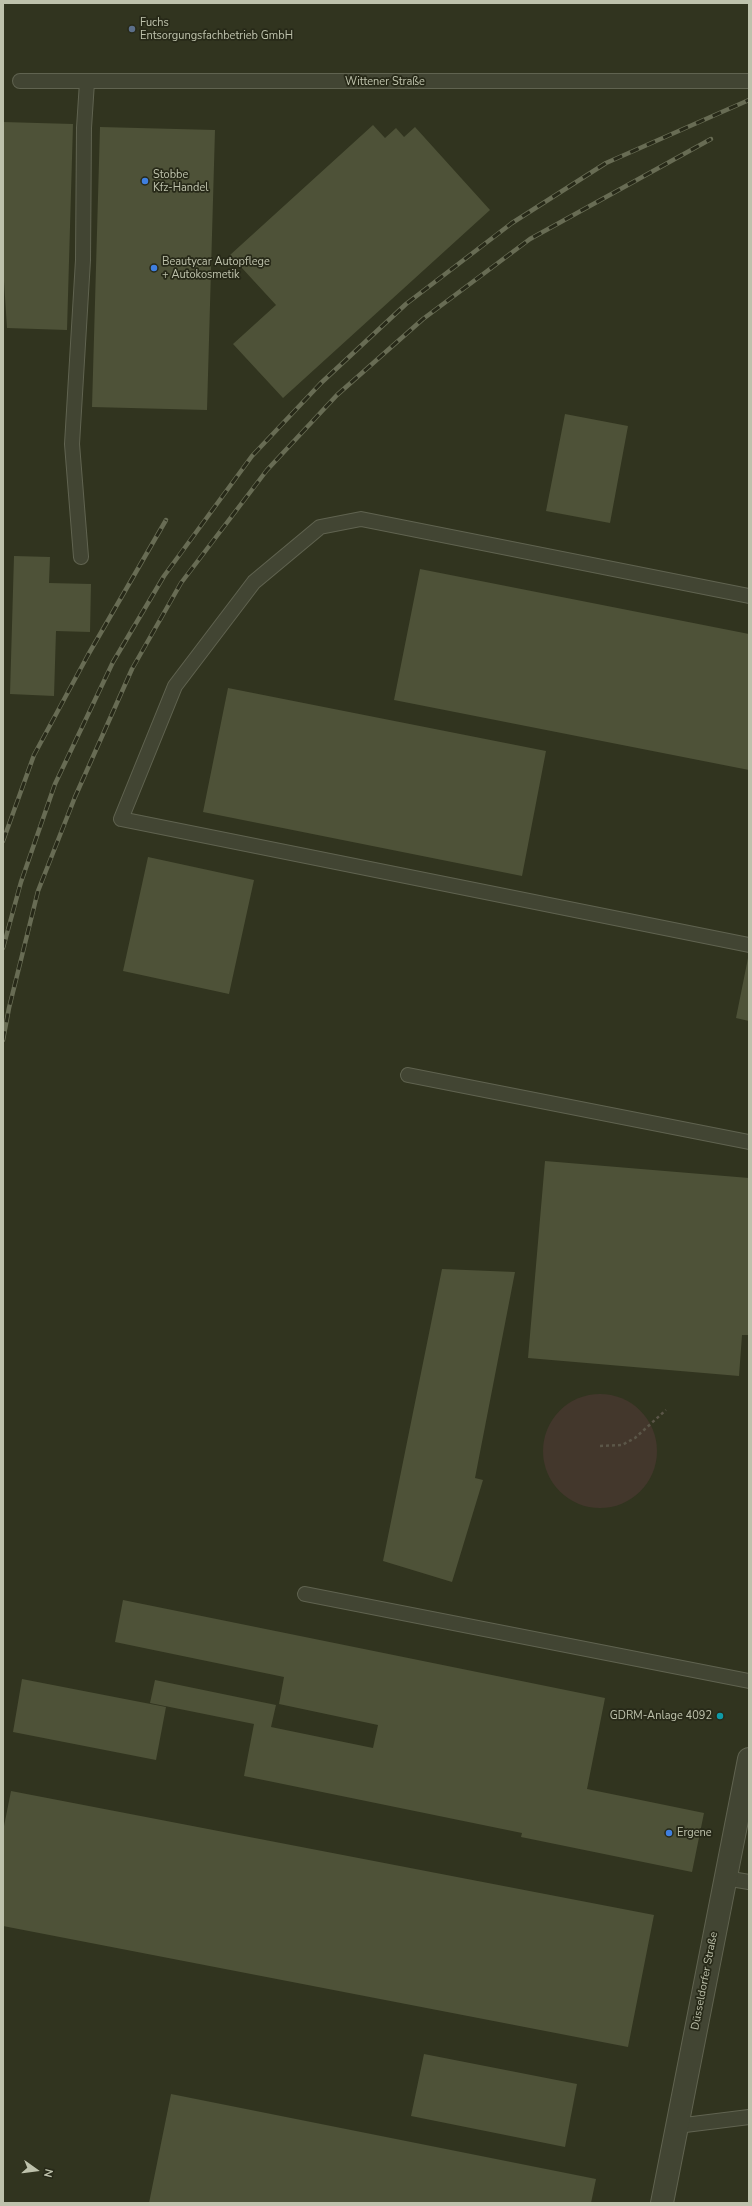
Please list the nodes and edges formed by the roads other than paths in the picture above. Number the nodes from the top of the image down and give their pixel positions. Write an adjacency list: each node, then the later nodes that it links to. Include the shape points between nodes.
1 (749, 81): 3 (lane, Wittener Straße)
2 (20, 82): 3 (lane, Wittener Straße)
3 (87, 82): 4 (lane, via 83,260 72,444)
4 (81, 558)
5 (749, 596): 6 (lane, via 361,519 320,527 254,582 175,686 121,819)
6 (749, 945)
7 (408, 1075): 8 (lane)
8 (749, 1142)
9 (305, 1594): 10 (lane)
10 (749, 1681)
11 (749, 1759): 12 (street, Düsseldorfer Straße)
12 (725, 1878): 13 (lane); 15 (street, Düsseldorfer Straße)
13 (749, 1882)
14 (749, 2117): 15 (lane)
15 (677, 2126): 16 (street, Düsseldorfer Straße)
16 (662, 2203)

